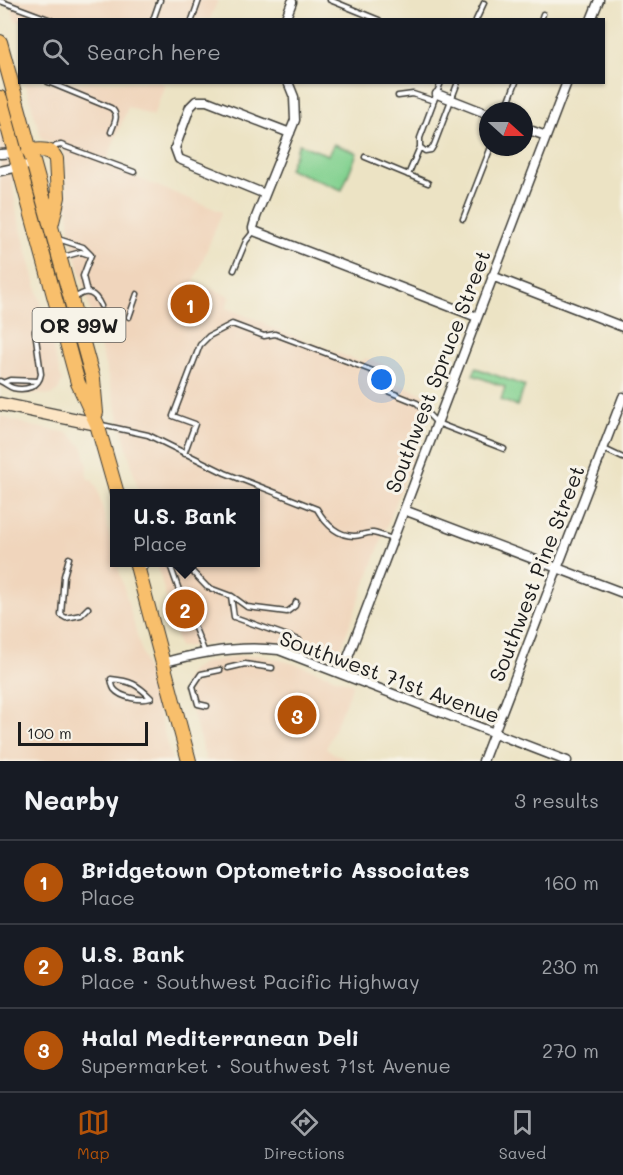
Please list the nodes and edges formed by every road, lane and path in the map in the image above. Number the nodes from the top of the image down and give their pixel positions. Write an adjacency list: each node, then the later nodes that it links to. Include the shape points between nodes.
1 (160, 0): 10 (lane)
2 (199, 0): 11 (lane)
3 (330, 0): 13 (lane)
4 (599, 0): 16 (street)
5 (0, 1): 9 (lane)
6 (292, 2): 12 (street)
7 (484, 3): 14 (lane)
8 (543, 14): 15 (lane)
9 (46, 18)
10 (154, 18)
11 (193, 18)
12 (286, 18)
13 (374, 18)
14 (477, 18)
15 (542, 18)
16 (592, 18)
17 (0, 42): 40 (highway, OR 99W)
18 (53, 84): 31 (lane, via 115,111 117,118)
19 (289, 84): 32 (street, via 296,109)
20 (440, 84): 26 (lane)
21 (457, 84): 27 (lane)
22 (515, 84): 28 (lane)
23 (566, 84): 33 (street, Southwest Spruce Street)
24 (398, 96): 26 (lane)
25 (0, 98): 36 (highway, OR 99W)
26 (435, 98): 27 (street); 34 (lane)
27 (451, 100): 29 (street); 34 (lane, via 431,150)
28 (508, 102)
29 (479, 111)
30 (533, 131): 33 (street)
31 (111, 132)
32 (290, 133): 46 (street); 46 (street, via 207,101 196,101 190,107 175,148 179,159)
33 (546, 136): 53 (street, Southwest Spruce Street)
34 (420, 147): 44 (lane)
35 (51, 152): 40 (highway, via 43,150); 43 (lane, via 61,145); 49 (highway, via 56,159 59,187)
36 (15, 153): 37 (street); 40 (street); 41 (highway, OR 99W)
37 (0, 154)
38 (488, 156): 47 (lane)
39 (365, 157): 44 (lane)
40 (31, 158): 41 (street); 49 (highway, OR 99W)
41 (19, 168): 42 (street); 68 (highway, OR 99W, via 78,383)
42 (0, 171)
43 (134, 172)
44 (408, 175): 45 (lane)
45 (428, 183)
46 (265, 195): 48 (street)
47 (463, 219)
48 (254, 229): 52 (lane); 58 (street)
49 (52, 233): 50 (lane, via 83,247); 51 (highway, OR 99W)
50 (91, 255): 51 (lane, via 81,252); 54 (lane, via 83,276)
51 (59, 258): 56 (highway, OR 99W)
52 (234, 270)
53 (492, 276): 58 (street, Southwest Spruce Street); 60 (street)
54 (87, 292): 56 (lane); 57 (lane)
55 (137, 294): 59 (lane)
56 (72, 300): 68 (highway, OR 99W, via 93,379)
57 (101, 306)
58 (477, 316): 67 (street, Southwest Spruce Street)
59 (129, 317)
60 (623, 327)
61 (35, 331): 62 (lane)
62 (40, 381): 63 (lane); 63 (lane, via 33,387 20,388)
63 (2, 382)
64 (623, 397): 66 (street, Southwest Pine Street)
65 (0, 404): 68 (main road)
66 (620, 414): 70 (street, Southwest Pine Street)
67 (437, 423): 69 (lane); 71 (lane, via 417,403 385,390 381,374 275,334 264,336 232,324 200,345 173,416 195,424); 74 (street, Southwest Spruce Street)
68 (97, 424): 71 (lane, via 148,435); 73 (highway, OR 99W)
69 (504, 449)
70 (603, 449): 72 (lane); 79 (street, Southwest Pine Street)
71 (184, 454): 75 (lane, via 317,509 324,521 340,532 354,536 370,532)
72 (623, 458)
73 (116, 489)
74 (404, 510): 75 (street, Southwest Spruce Street); 79 (street)
75 (392, 540): 93 (street, Southwest Spruce Street)
76 (69, 558): 85 (lane, via 61,615 81,615)
77 (172, 567): 84 (lane)
78 (188, 567): 82 (lane, via 207,588)
79 (557, 568): 81 (street); 96 (street, Southwest Pine Street)
80 (137, 569): 89 (highway)
81 (623, 593)
82 (231, 596): 83 (lane, via 240,604 286,612); 88 (lane, via 234,617 294,637 303,647)
83 (296, 602)
84 (184, 604)
85 (88, 608)
86 (188, 611): 87 (lane)
87 (206, 653): 88 (street, Southwest 71st Avenue, via 260,648); 89 (street, Southwest 71st Avenue)
88 (301, 657): 93 (street, Southwest 71st Avenue)
89 (162, 663): 97 (highway)
90 (228, 668): 91 (lane, via 245,664)
91 (272, 668)
92 (220, 670): 95 (lane, via 201,674 193,686 198,704)
93 (342, 673): 96 (street, Southwest 71st Avenue)
94 (151, 698): 94 (lane, via 139,685 111,679 114,689 121,694 142,700)
95 (207, 706)
96 (494, 733): 98 (street, Southwest Pine Street); 99 (street, Southwest 71st Avenue)
97 (189, 761)
98 (483, 761)
99 (567, 761)

